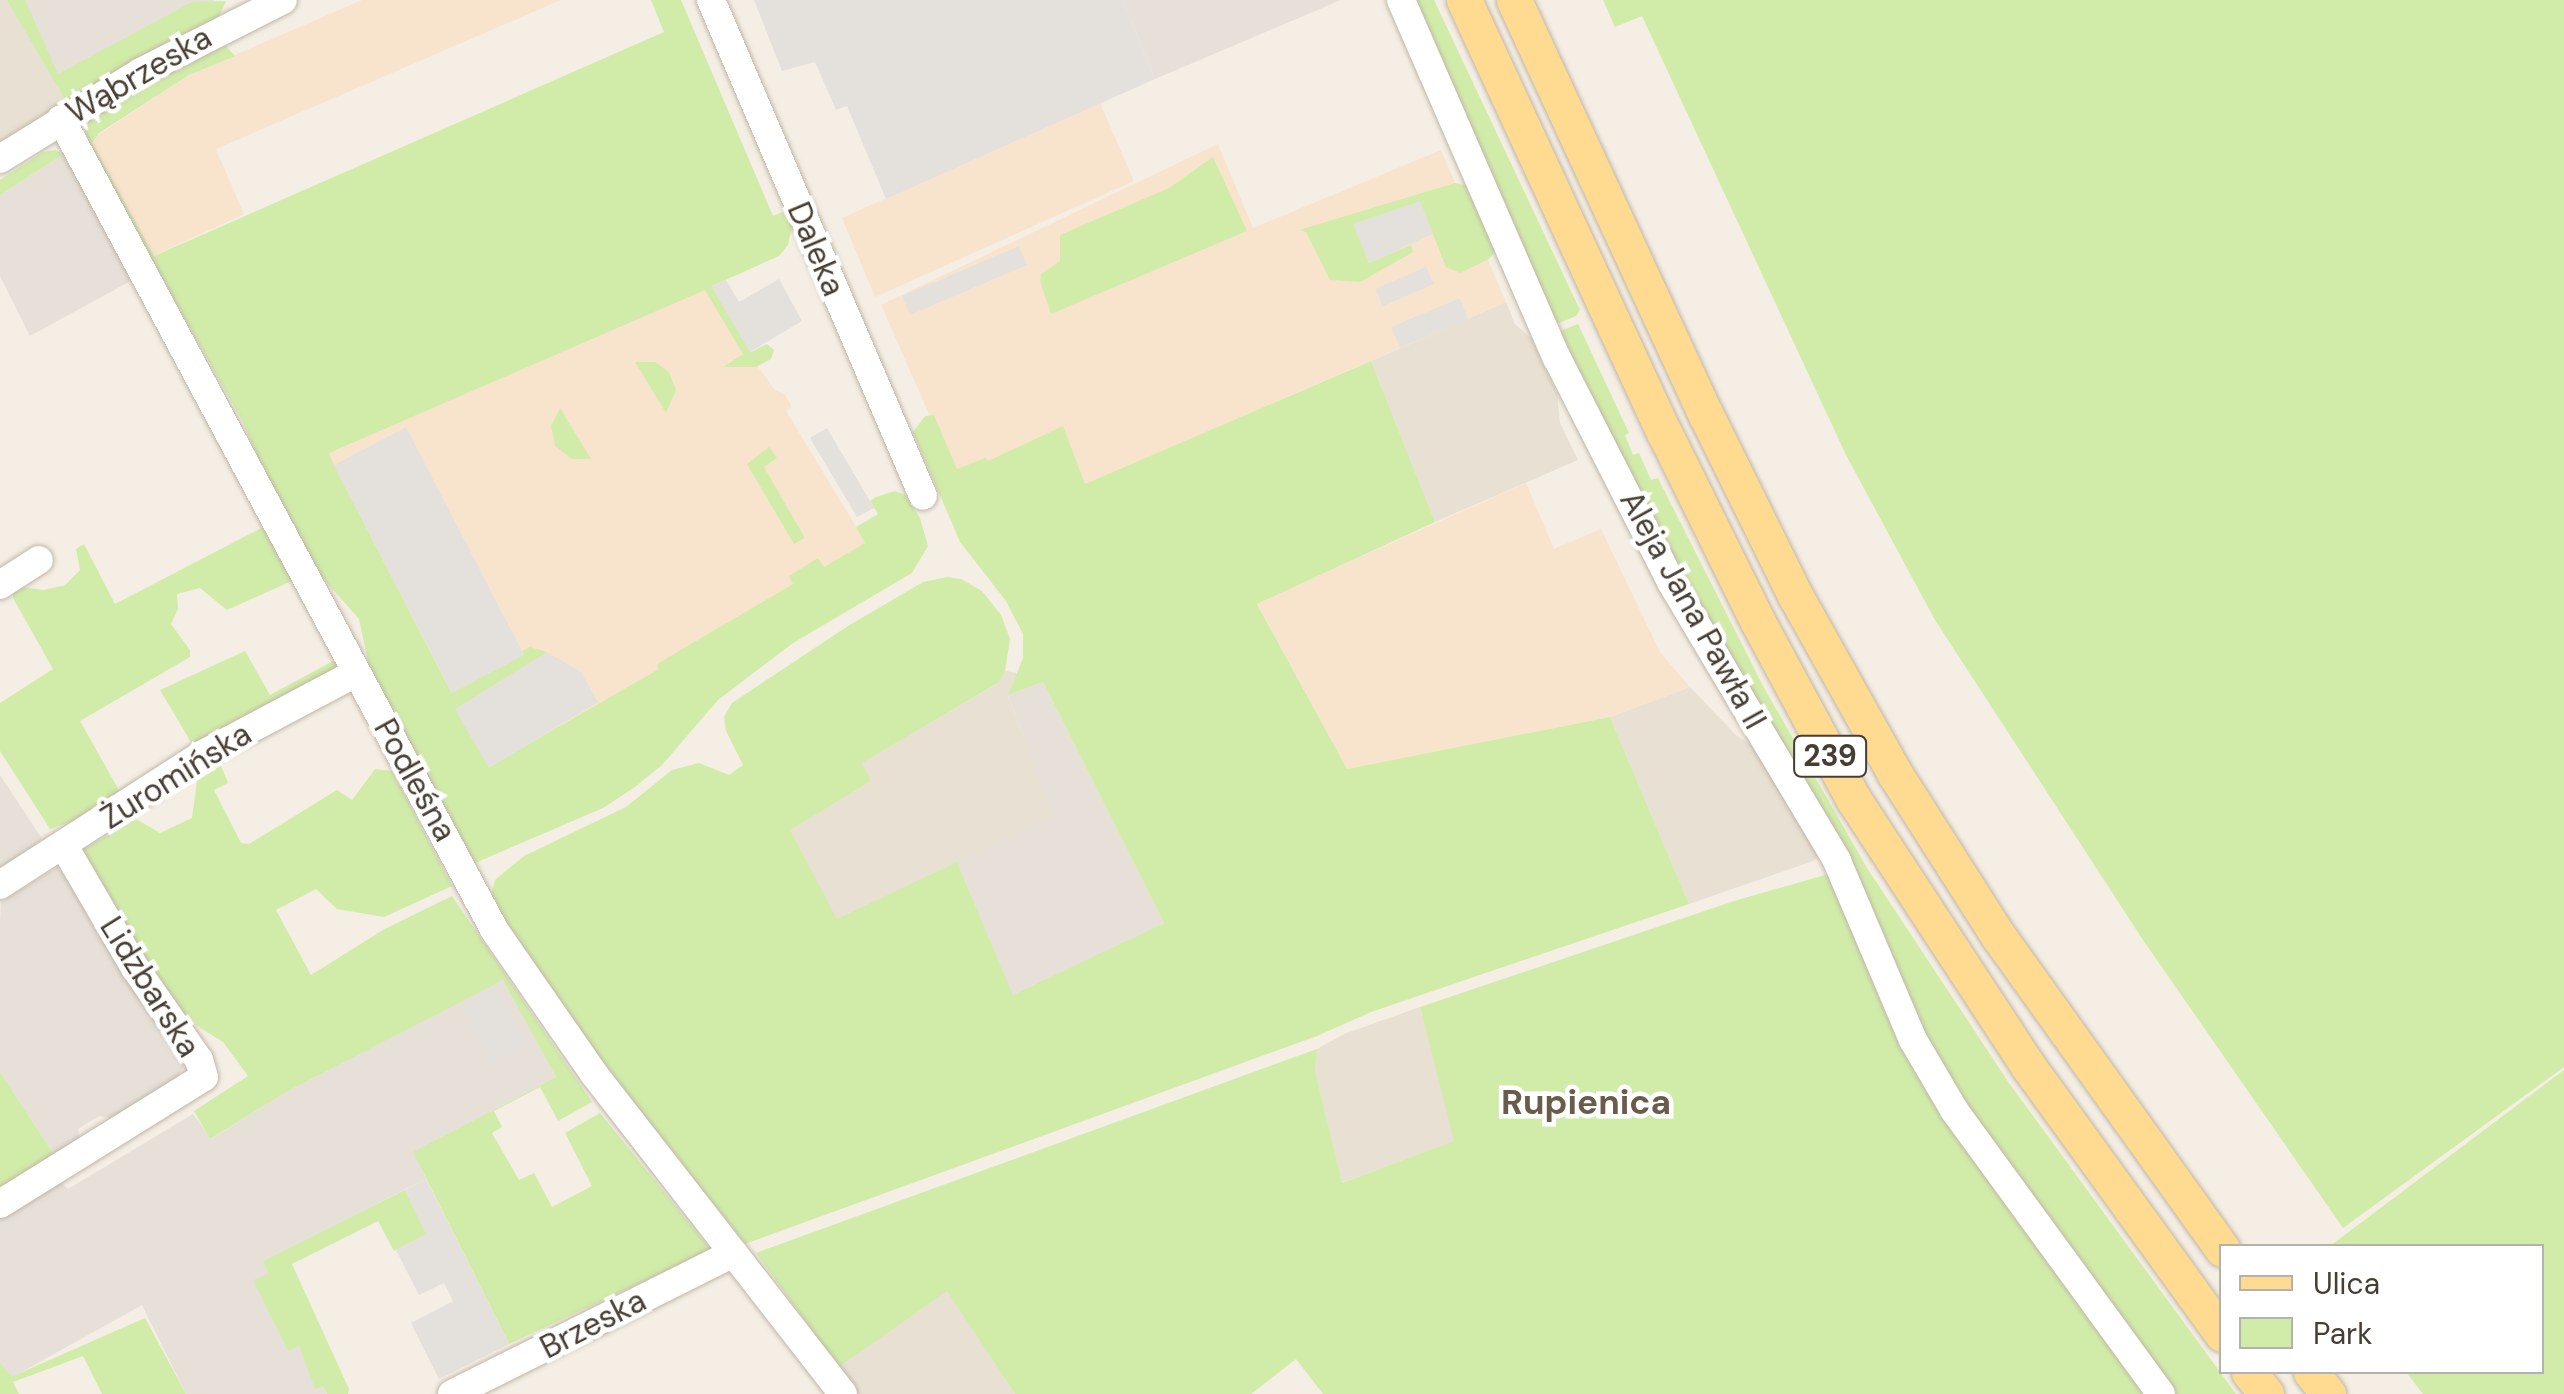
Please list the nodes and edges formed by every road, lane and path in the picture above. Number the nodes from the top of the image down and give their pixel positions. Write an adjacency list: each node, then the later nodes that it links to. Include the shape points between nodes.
1 (283, 0): 6 (street, Wąbrzeska)
2 (712, 0): 8 (street, Daleka)
3 (1401, 0): 22 (street, Aleja Jana Pawła II, via 1558,358 1694,624 1837,862 1913,1040 1954,1110)
4 (1464, 0): 17 (main road, Aleja Jana Pawła II / 239, via 1664,432 1854,800 2028,1066)
5 (1514, 0): 15 (main road, 239, via 1706,415 1894,774 1999,937)
6 (61, 119): 7 (street, Wąbrzeska); 11 (street, Podleśna)
7 (0, 160)
8 (923, 496)
9 (39, 560): 10 (street)
10 (0, 585)
11 (356, 673): 12 (street, Żuromińska, via 203,754); 16 (street, Podleśna, via 524,974)
12 (64, 846): 13 (street, Żuromińska); 14 (street, Lidzbarska, via 204,1076)
13 (0, 884)
14 (0, 1204)
15 (2219, 1245)
16 (734, 1253): 20 (street, Brzeska); 21 (street, Podleśna)
17 (2219, 1330)
18 (2251, 1374): 23 (main road)
19 (2313, 1374): 24 (main road)
20 (452, 1394)
21 (843, 1394)
22 (2161, 1394)
23 (2266, 1394)
24 (2328, 1394)

